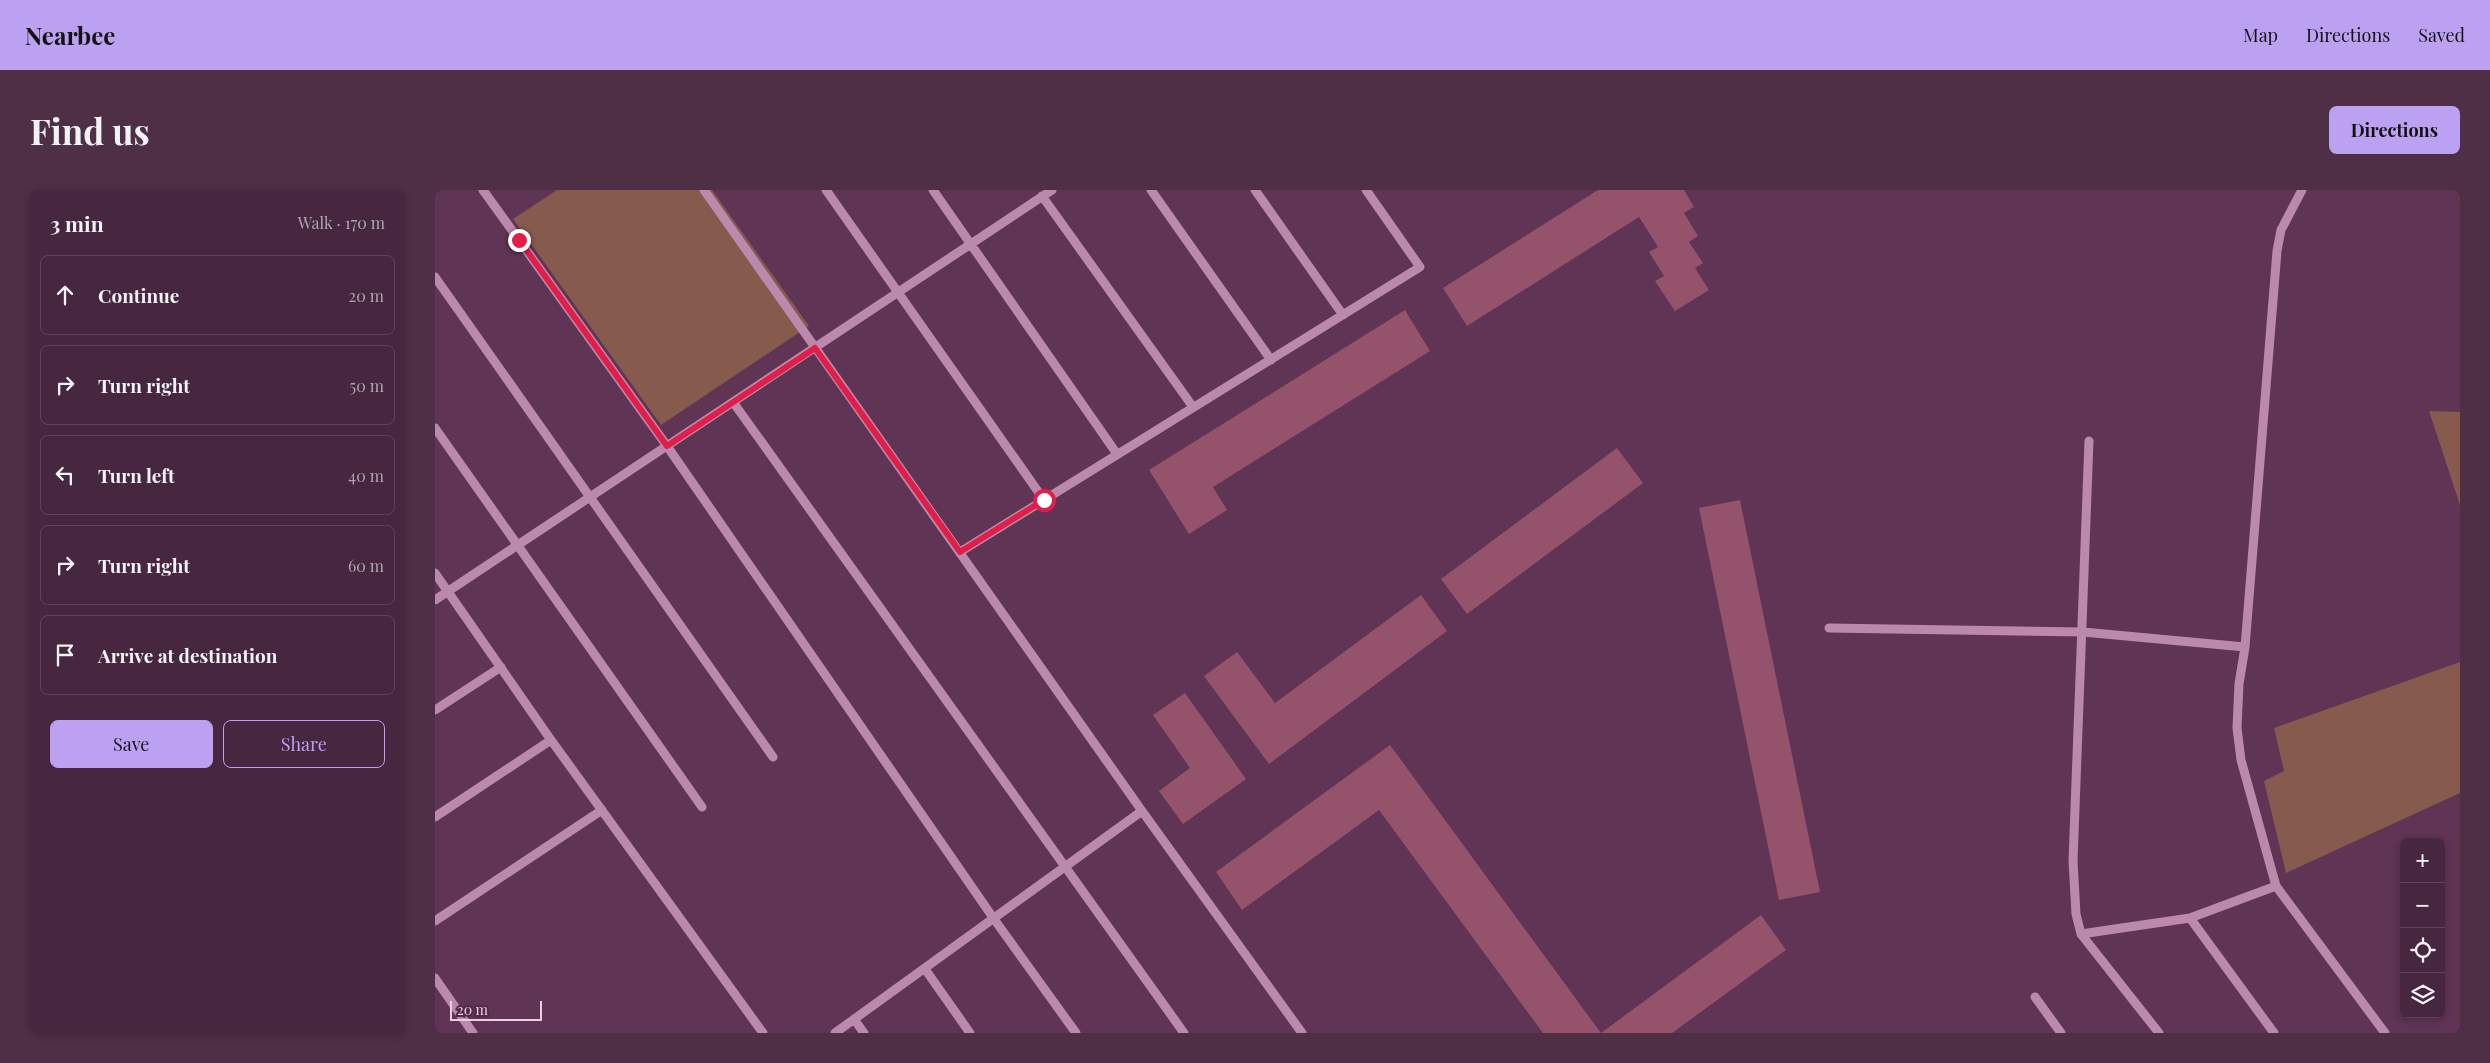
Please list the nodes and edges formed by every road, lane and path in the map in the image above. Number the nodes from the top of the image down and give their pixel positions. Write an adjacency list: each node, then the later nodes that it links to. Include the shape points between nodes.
1 (483, 190): 21 (street)
2 (704, 190): 15 (street)
3 (826, 190): 13 (street)
4 (933, 190): 11 (street)
5 (1052, 190): 10 (street)
6 (1151, 190): 16 (street)
7 (1255, 190): 14 (street)
8 (1365, 190): 14 (street, via 1420,267)
9 (2302, 190): 32 (street, via 2281,230 2277,251)
10 (1042, 196): 11 (street); 18 (street)
11 (971, 244): 13 (street); 22 (street)
12 (435, 277): 23 (street)
13 (898, 292): 15 (street); 24 (street)
14 (1343, 315): 16 (street)
15 (815, 348): 17 (street); 26 (street)
16 (1271, 360): 18 (street)
17 (733, 402): 21 (street); 41 (street)
18 (1193, 407): 22 (street)
19 (435, 428): 25 (street)
20 (2089, 441): 31 (street)
21 (667, 446): 23 (street); 44 (street)
22 (1117, 454): 24 (street)
23 (591, 496): 25 (street); 36 (street)
24 (1044, 500): 26 (street)
25 (518, 545): 28 (street); 37 (street)
26 (960, 552): 39 (street)
27 (435, 574): 28 (street)
28 (448, 592): 29 (street); 33 (street)
29 (435, 600)
30 (1829, 628): 31 (street)
31 (2083, 632): 32 (street); 46 (street, via 2073,861 2076,914)
32 (2245, 647): 42 (street, via 2237,728 2241,760)
33 (501, 667): 34 (street); 35 (street)
34 (435, 710)
35 (551, 740): 38 (street); 40 (street)
36 (773, 757)
37 (702, 807)
38 (602, 810): 45 (street); 52 (street)
39 (1142, 811): 41 (street); 58 (street)
40 (435, 817)
41 (1066, 866): 44 (street); 57 (street)
42 (2276, 886): 43 (street); 62 (street)
43 (2190, 918): 46 (street); 61 (street)
44 (994, 919): 47 (street); 56 (street)
45 (435, 921)
46 (2081, 934): 60 (street)
47 (925, 968): 50 (street); 55 (street)
48 (435, 978): 51 (street)
49 (2035, 997): 59 (street)
50 (854, 1020): 53 (street); 54 (street)
51 (473, 1033)
52 (763, 1033)
53 (835, 1033)
54 (864, 1033)
55 (970, 1033)
56 (1077, 1033)
57 (1184, 1033)
58 (1302, 1033)
59 (2061, 1033)
60 (2159, 1033)
61 (2274, 1033)
62 (2385, 1033)

